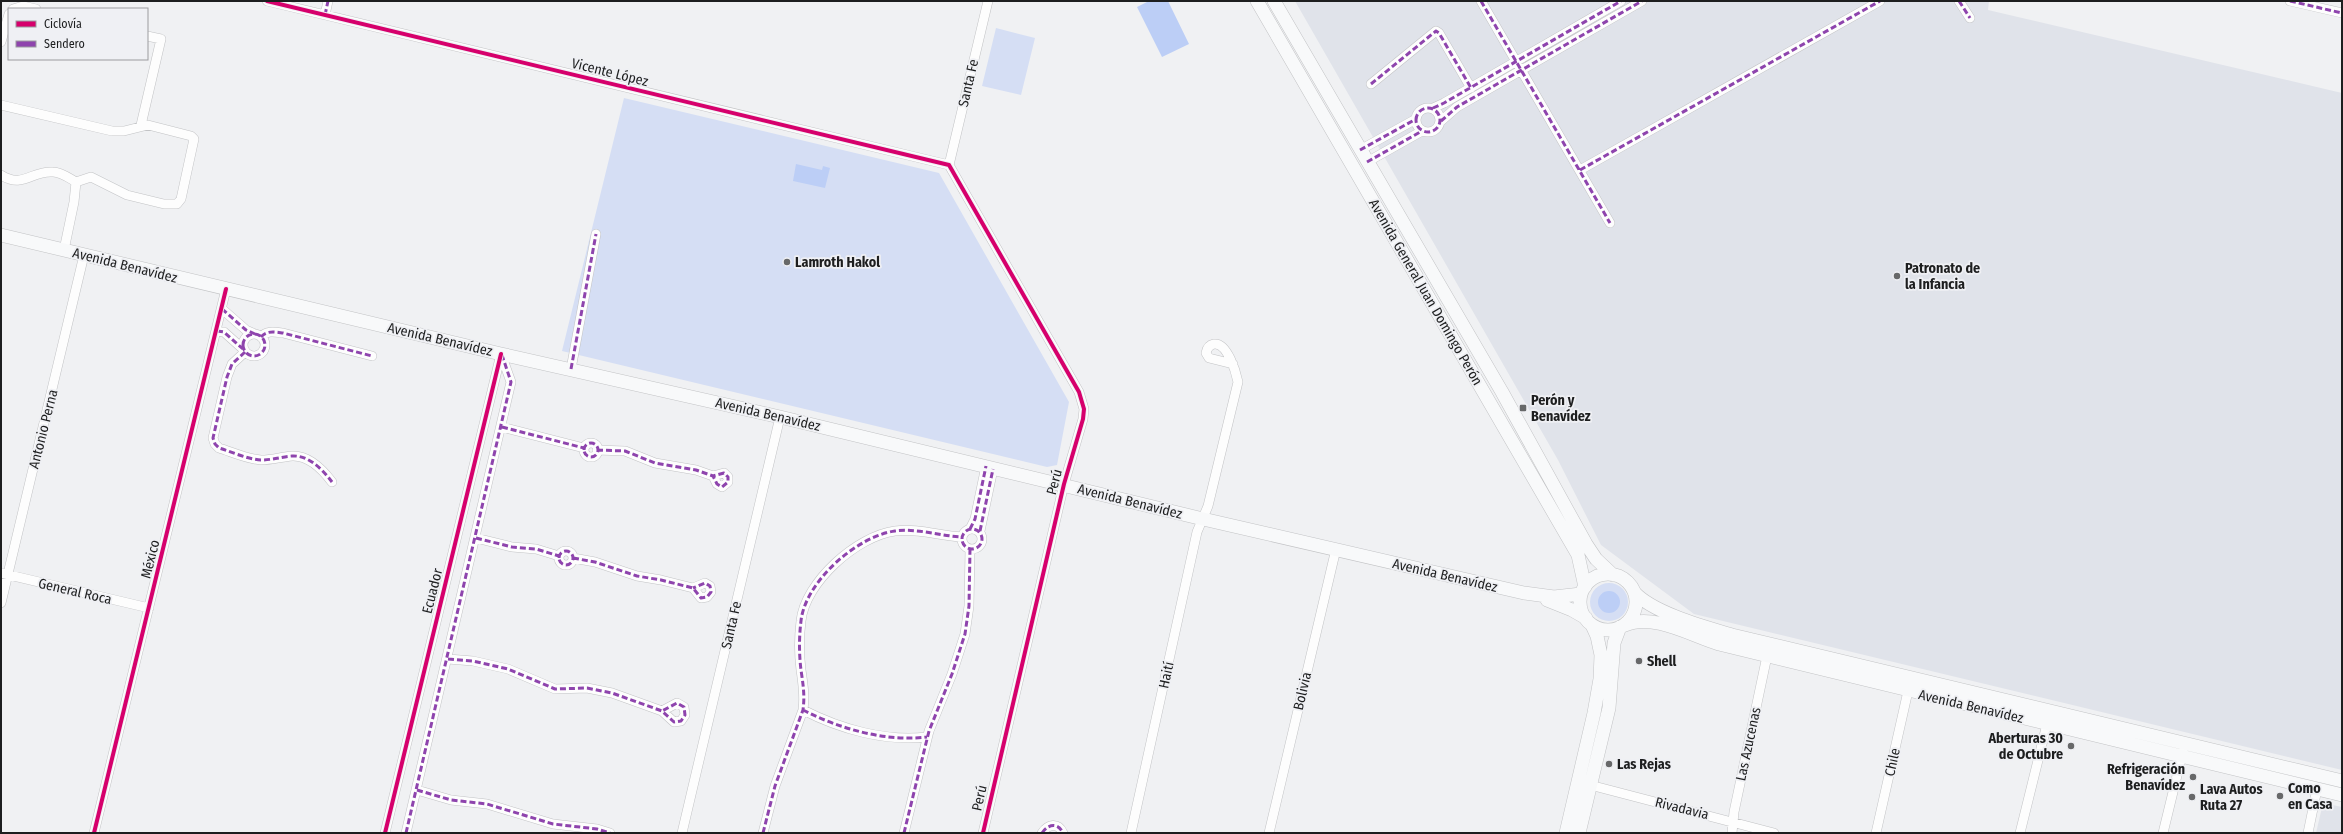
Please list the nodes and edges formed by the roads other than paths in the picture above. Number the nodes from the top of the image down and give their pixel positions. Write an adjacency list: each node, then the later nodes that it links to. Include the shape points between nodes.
1 (267, 1): 16 (street, Vicente López)
2 (328, 1): 16 (street)
3 (988, 1): 33 (street, Santa Fe)
4 (1258, 1): 67 (main road, Avenida General Juan Domingo Perón, via 1578,555)
5 (1274, 1): 31 (main road, Avenida General Juan Domingo Perón)
6 (1481, 1): 21 (street)
7 (1619, 1): 14 (street); 21 (street)
8 (1642, 1): 14 (street)
9 (1880, 1): 34 (street)
10 (1959, 1): 18 (street)
11 (2290, 1): 15 (street)
12 (16, 8): 13 (street, via 23,6)
13 (32, 8)
14 (1624, 12): 22 (street)
15 (2342, 13)
16 (325, 15): 33 (street, Vicente López)
17 (8, 18): 20 (street)
18 (1970, 18)
19 (148, 36): 29 (street, via 162,39)
20 (1, 42)
21 (1516, 62): 22 (street); 24 (street)
22 (1522, 71): 28 (street, via 1457,107); 34 (street)
23 (1371, 84): 24 (street, via 1436,32 1439,33)
24 (1471, 88): 26 (street)
25 (1, 105): 29 (street, via 112,131 124,131)
26 (1433, 108): 27 (street, via 1420,109); 28 (street, via 1439,113)
27 (1416, 119): 30 (street, via 1416,125); 31 (street)
28 (1441, 121): 30 (street, via 1434,131)
29 (141, 125): 36 (street, via 178,132 194,139 179,203 164,204 143,200 116,191 91,177)
30 (1422, 131): 32 (street)
31 (1360, 150): 32 (main road, Avenida General Juan Domingo Perón)
32 (1367, 162): 65 (main road, Avenida General Juan Domingo Perón, via 1502,392 1586,544 1596,559)
33 (949, 165): 56 (street, Perú, via 1083,402 1083,419)
34 (1580, 170): 37 (street)
35 (1, 175): 36 (street, via 12,181 19,181 52,172)
36 (76, 182): 40 (street)
37 (1610, 223)
38 (596, 234): 50 (street)
39 (1, 235): 40 (main road, Avenida Benavídez)
40 (64, 250): 41 (main road, Avenida Benavídez)
41 (84, 255): 42 (main road, Avenida Benavídez); 64 (street, Antonio Perna)
42 (226, 289): 43 (street, México); 47 (main road, Avenida Benavídez)
43 (222, 309): 44 (street, México); 45 (street, via 246,330)
44 (217, 331): 46 (street, via 224,332); 71 (street, México)
45 (258, 335): 46 (street, via 245,338); 46 (street, via 265,343 262,353 251,356); 48 (street, via 283,333)
46 (244, 351): 55 (street, via 232,364 227,377 213,438 215,444 219,448 259,459 273,460 293,456 304,459 316,464)
47 (501, 354): 50 (main road, Avenida Benavídez); 52 (street, via 511,382); 89 (street, Ecuador)
48 (372, 356)
49 (1233, 364): 57 (street, Haití, via 1238,382)
50 (571, 370): 51 (main road, Avenida Benavídez)
51 (780, 417): 53 (main road, Avenida Benavídez); 92 (street, Santa Fe)
52 (502, 427): 54 (street, via 584,448 590,456 596,454 597,450 624,451 655,464 696,470); 61 (street)
53 (990, 467): 56 (main road, Avenida Benavídez); 58 (street); 59 (street)
54 (713, 476)
55 (332, 482)
56 (1064, 484): 57 (main road, Avenida Benavídez); 95 (street, Perú)
57 (1203, 519): 63 (main road, Avenida Benavídez); 98 (street, Haití)
58 (970, 529): 59 (street); 60 (street)
59 (980, 532): 62 (street, via 983,538 981,544)
60 (962, 537): 62 (street, via 963,543); 77 (street, via 913,530 894,531 850,552 827,572 808,600 801,620 799,644 805,698)
61 (476, 538): 66 (street, via 512,547 536,549 559,556 565,564 569,564 572,558 594,562 637,576); 75 (street)
62 (970, 549): 80 (street, via 969,606 965,634)
63 (1336, 549): 69 (main road, Avenida Benavídez); 99 (street, Bolivia)
64 (4, 574): 70 (street, Antonio Perna); 71 (street, General Roca)
65 (1613, 575): 67 (main road, via 1597,576); 68 (main road, via 1626,581)
66 (693, 588)
67 (1583, 591): 69 (main road, Avenida Benavídez, via 1554,597); 72 (main road, via 1581,607)
68 (1634, 592): 73 (main road, via 1635,610); 81 (main road, Avenida Benavídez, via 1650,605 1732,635)
69 (1534, 595): 72 (main road, Avenida Benavídez, via 1572,610)
70 (1, 603)
71 (149, 608): 88 (street, México)
72 (1589, 621): 73 (main road, via 1606,630); 100 (main road, via 1597,636 1601,655 1598,692)
73 (1622, 626): 74 (main road, Avenida Benavídez, via 1634,621 1650,622); 83 (main road, via 1614,643 1609,708)
74 (1767, 656): 76 (main road, Avenida Benavídez); 87 (street, Las Azucenas)
75 (448, 659): 78 (street, via 473,661 508,669 555,689 598,689); 85 (street)
76 (1908, 691): 79 (main road, Avenida Benavídez); 104 (street, Chile)
77 (803, 710): 80 (street, via 838,725 861,731 889,737); 93 (street, via 775,786)
78 (662, 711)
79 (2047, 724): 81 (main road, Avenida Benavídez); 105 (street)
80 (928, 737): 94 (street)
81 (2183, 750): 82 (main road, Avenida Benavídez); 84 (main road, Avenida Benavídez); 106 (street)
82 (2342, 781)
83 (1590, 785): 87 (street, Rivadavia); 101 (main road)
84 (2317, 789): 86 (main road, Avenida Benavídez); 107 (street)
85 (417, 790): 90 (street); 91 (street, via 451,800 487,804 554,824)
86 (2342, 795)
87 (1733, 822): 102 (street, Las Azucenas); 103 (street, Rivadavia)
88 (94, 833)
89 (385, 833)
90 (406, 833)
91 (610, 833)
92 (682, 833)
93 (764, 833)
94 (904, 833)
95 (982, 833)
96 (1042, 833): 97 (street, via 1054,825)
97 (1063, 833)
98 (1131, 833)
99 (1269, 833)
100 (1566, 833)
101 (1579, 833)
102 (1732, 833)
103 (1774, 833)
104 (1876, 833)
105 (2020, 833)
106 (2163, 833)
107 (2308, 833)

